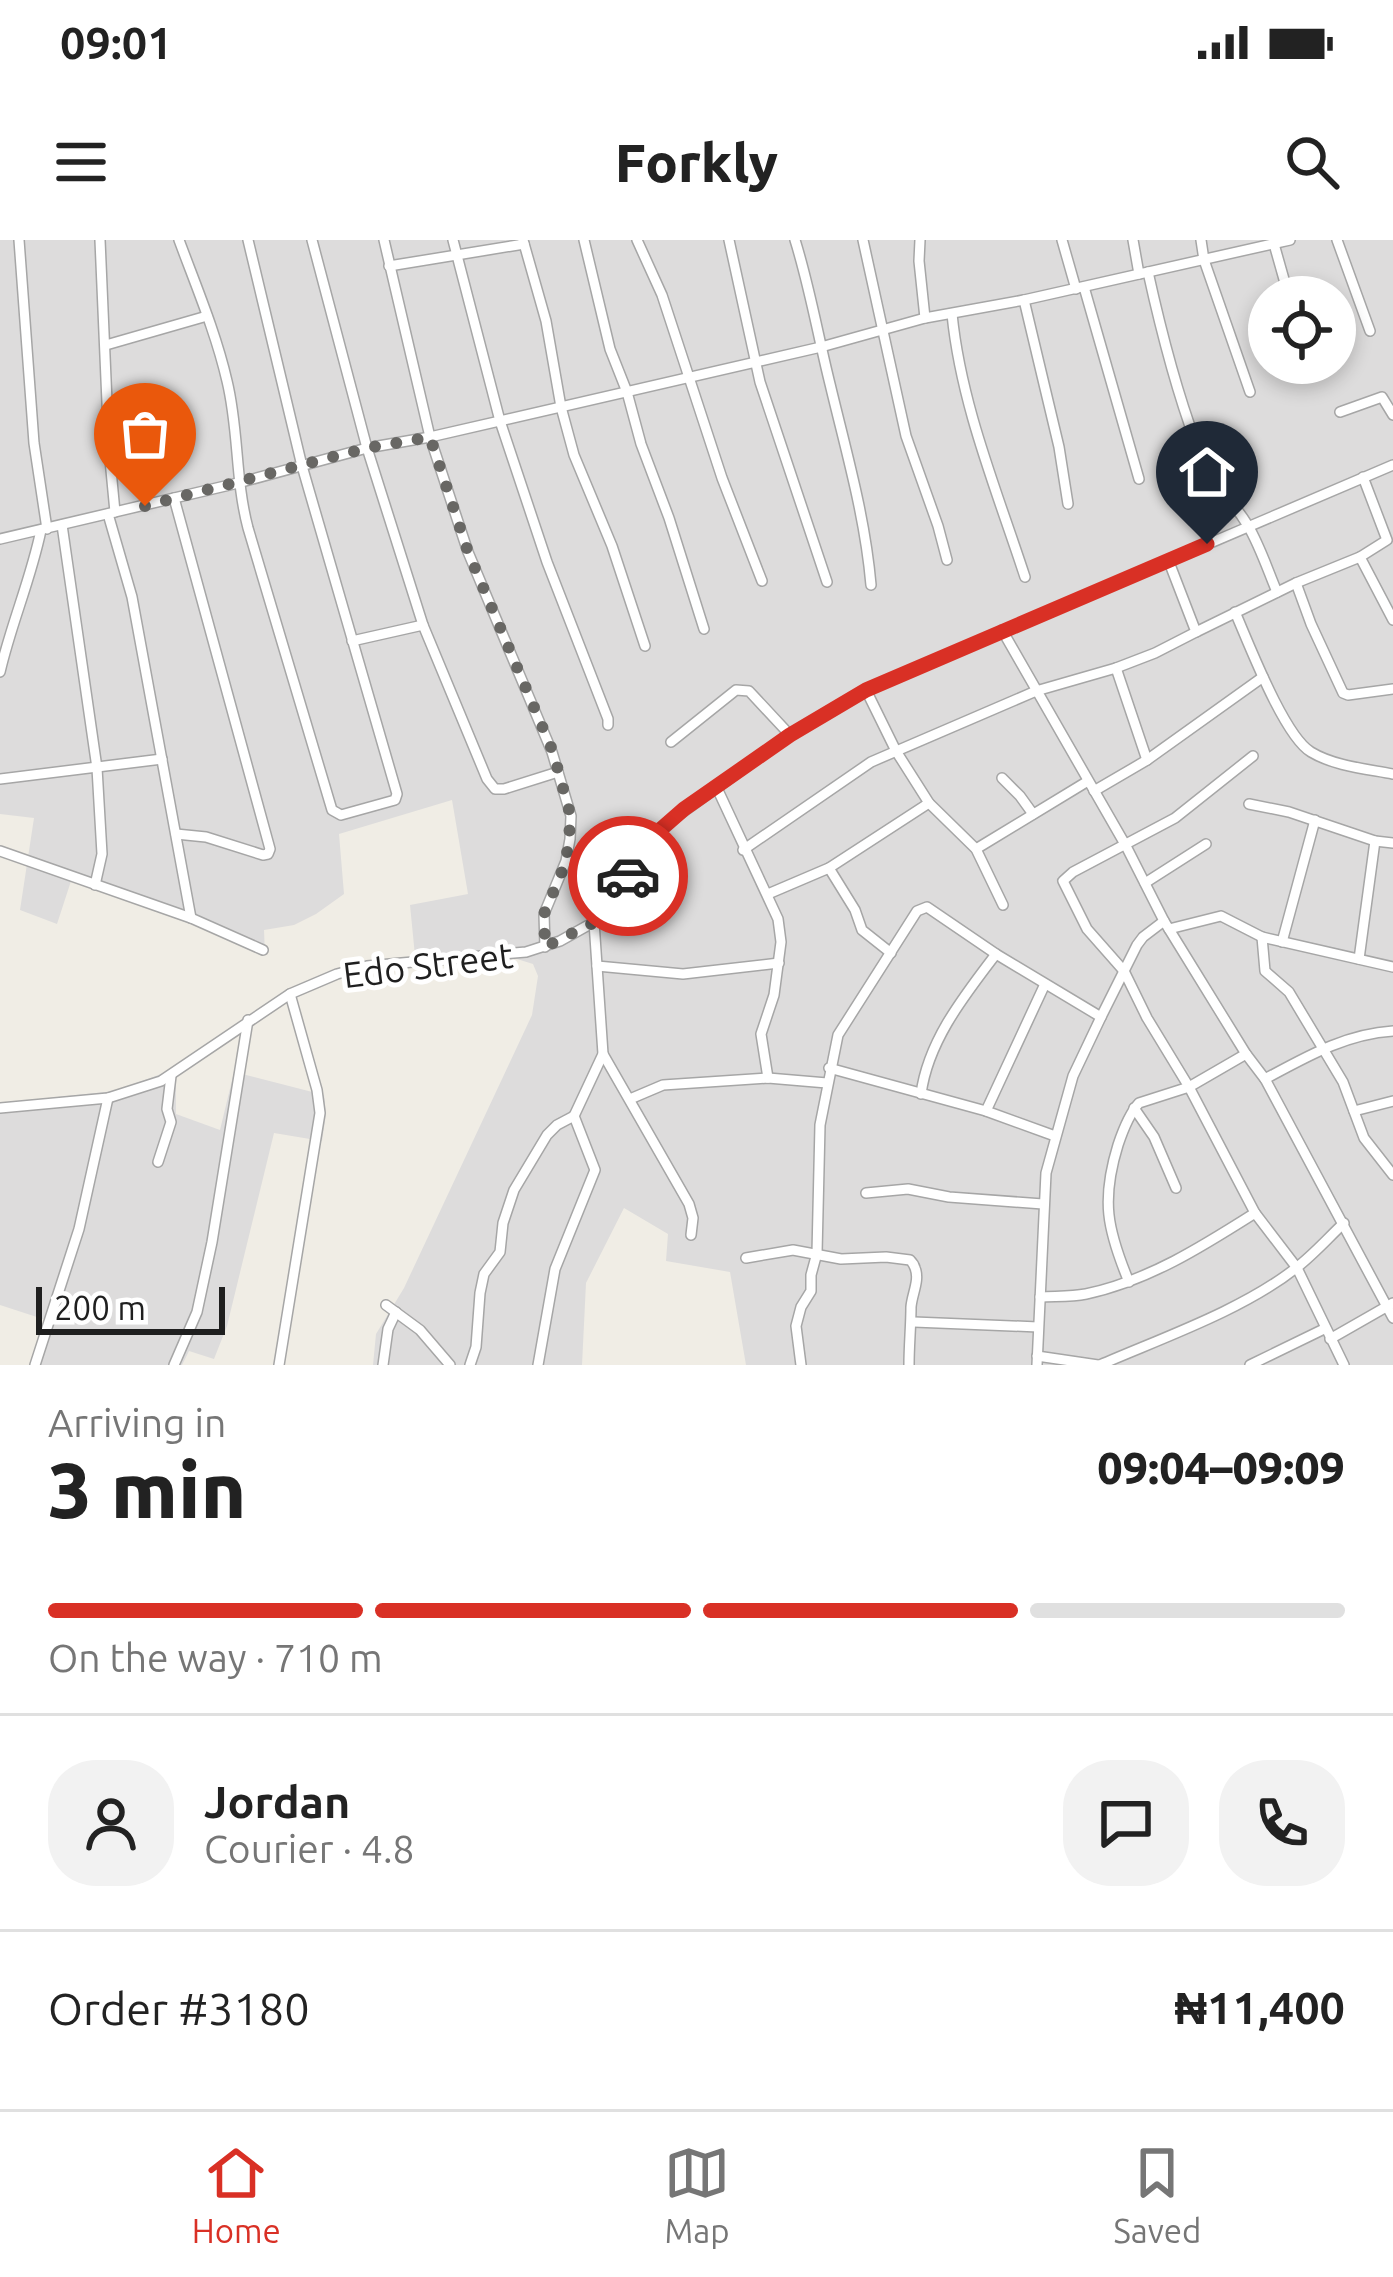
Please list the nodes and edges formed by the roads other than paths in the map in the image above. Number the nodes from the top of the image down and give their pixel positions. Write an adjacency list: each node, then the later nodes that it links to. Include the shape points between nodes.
1 (19, 240): 57 (street)
2 (100, 240): 33 (street)
3 (179, 240): 29 (street)
4 (248, 240): 47 (street)
5 (311, 240): 45 (street)
6 (384, 240): 23 (street)
7 (454, 240): 21 (street)
8 (584, 240): 37 (street)
9 (637, 240): 36 (street)
10 (730, 240): 35 (street)
11 (795, 240): 34 (street)
12 (863, 240): 31 (street)
13 (920, 240): 30 (street)
14 (1062, 240): 26 (street)
15 (1133, 240): 24 (street)
16 (1201, 240): 22 (street)
17 (1290, 240): 20 (street)
18 (1337, 240): 32 (street)
19 (524, 242): 21 (street); 39 (street)
20 (1274, 244): 22 (street); 25 (street)
21 (457, 253): 23 (street); 42 (street)
22 (1204, 260): 24 (street); 38 (street)
23 (389, 266): 43 (street)
24 (1144, 273): 26 (street); 44 (street)
25 (1282, 276)
26 (1080, 288): 27 (street); 49 (street)
27 (1024, 301): 28 (street); 53 (street)
28 (952, 314): 30 (street); 63 (street, via 963,387)
29 (207, 316): 33 (street); 50 (street, via 228,382)
30 (925, 318): 31 (street)
31 (884, 330): 34 (street); 61 (street, via 906,436)
32 (1370, 332)
33 (106, 345): 54 (street)
34 (820, 347): 35 (street); 67 (street)
35 (756, 362): 36 (street); 65 (street)
36 (688, 378): 37 (street); 64 (street)
37 (627, 392): 39 (street); 72 (street)
38 (1250, 392)
39 (561, 407): 42 (street); 76 (street)
40 (1340, 412): 41 (street, via 1382,398)
41 (1393, 415)
42 (500, 421): 43 (street); 83 (street)
43 (430, 437): 45 (street); 91 (street)
44 (1196, 443)
45 (367, 448): 47 (street); 71 (street)
46 (1393, 465): 48 (street, Edo Street)
47 (302, 466): 50 (street); 75 (street)
48 (1364, 477): 56 (street, Edo Street); 59 (street)
49 (1138, 479)
50 (238, 483): 52 (street); 75 (street, via 332,810 341,815 397,797)
51 (1214, 489): 56 (street)
52 (174, 498): 54 (street); 101 (street, via 270,849 263,855)
53 (1068, 504)
54 (112, 513): 55 (street); 88 (street)
55 (62, 525): 57 (street); 90 (street)
56 (1250, 526): 62 (street, Edo Street); 68 (street)
57 (44, 530): 58 (street); 78 (street)
58 (0, 539)
59 (1390, 544): 60 (street)
60 (1360, 557): 66 (street); 70 (street)
61 (947, 560)
62 (1169, 562): 73 (street, Edo Street); 74 (street)
63 (1025, 577)
64 (762, 581)
65 (827, 582)
66 (1297, 583): 68 (street); 80 (street, via 1343,693)
67 (871, 584)
68 (1277, 592): 69 (street)
69 (1235, 612): 74 (street); 79 (street)
70 (1393, 620)
71 (422, 625): 75 (street); 91 (street, via 491,785 504,789)
72 (704, 629)
73 (1003, 630): 81 (street, Edo Street); 82 (street)
74 (1196, 632): 77 (street)
75 (352, 641)
76 (645, 646)
77 (1116, 668): 82 (street); 89 (street)
78 (0, 672)
79 (1264, 677): 89 (street); 92 (street, via 1306,749)
80 (1393, 689)
81 (866, 690): 84 (street, Edo Street); 86 (street)
82 (1036, 691): 86 (street); 96 (street)
83 (608, 725)
84 (790, 735): 85 (street, via 742,689); 95 (street, Edo Street)
85 (670, 742)
86 (896, 751): 97 (street); 107 (street)
87 (1253, 756): 105 (street)
88 (162, 759): 90 (street); 101 (street)
89 (1147, 760): 96 (street)
90 (97, 768): 93 (street); 111 (street, via 102,854)
91 (558, 772): 119 (street, via 570,839 544,914)
92 (1393, 774)
93 (0, 778)
94 (1002, 778): 99 (street)
95 (716, 786): 107 (street); 115 (street, Edo Street, via 656,833)
96 (1091, 786): 99 (street); 105 (street)
97 (929, 803): 106 (street); 109 (street)
98 (1249, 804): 100 (street)
99 (1033, 814): 106 (street)
100 (1315, 820): 102 (street); 118 (street)
101 (176, 834): 114 (street)
102 (1375, 841): 103 (street); 123 (street)
103 (1393, 843)
104 (1206, 844): 110 (street)
105 (1126, 846): 110 (street); 127 (street, via 1063,881 1087,929)
106 (976, 849): 113 (street)
107 (743, 850): 112 (street)
108 (0, 851): 111 (street)
109 (829, 868): 112 (street); 121 (street, via 862,930)
110 (1144, 883): 116 (street)
111 (95, 885): 114 (street)
112 (767, 894): 124 (street, via 782,942)
113 (1004, 905)
114 (191, 918): 120 (street)
115 (595, 922): 119 (street, Edo Street); 125 (street)
116 (1167, 925): 117 (street, via 1221,916); 127 (street, via 1143,937); 135 (street)
117 (1262, 937): 118 (street); 133 (street, via 1265,970)
118 (1282, 942): 123 (street)
119 (545, 947): 129 (street, Edo Street, via 367,966)
120 (263, 950)
121 (891, 953): 122 (street, via 917,910 927,907); 136 (street, via 838,1035)
122 (995, 954): 128 (street); 142 (street, via 927,1061)
123 (1359, 959): 126 (street)
124 (778, 963): 125 (street, via 683,974); 138 (street, via 761,1034)
125 (597, 966): 134 (street)
126 (1393, 967)
127 (1124, 971): 130 (street); 141 (street)
128 (1046, 984): 130 (street); 148 (street)
129 (290, 994): 131 (street, Edo Street); 173 (street, via 320,1113)
130 (1101, 1017): 151 (street)
131 (248, 1020): 137 (street, Edo Street); 172 (street, via 208,1259)
132 (1393, 1031): 133 (street)
133 (1324, 1048): 139 (street); 149 (street)
134 (603, 1054): 144 (street); 150 (street)
135 (1246, 1054): 139 (street); 141 (street)
136 (830, 1068): 140 (street); 142 (street)
137 (171, 1076): 143 (street, Edo Street); 152 (street, via 171,1122)
138 (768, 1078): 140 (street); 144 (street, via 663,1085)
139 (1264, 1079): 158 (street)
140 (827, 1083): 160 (street)
141 (1189, 1087): 147 (street); 157 (street)
142 (922, 1094): 148 (street)
143 (108, 1098): 146 (street, Edo Street); 171 (street, via 79,1229)
144 (630, 1099): 159 (street, via 689,1204)
145 (1393, 1102): 149 (street)
146 (0, 1108)
147 (1133, 1108): 154 (street); 163 (street, via 1106,1204)
148 (986, 1112): 151 (street)
149 (1354, 1112): 153 (street)
150 (574, 1116): 176 (street, via 552,1129 514,1190 500,1252 484,1274); 177 (street, via 595,1169 555,1269)
151 (1055, 1136): 156 (street)
152 (158, 1162)
153 (1393, 1175)
154 (1176, 1188)
155 (866, 1193): 156 (street, via 892,1188)
156 (1043, 1204): 164 (street)
157 (1255, 1214): 162 (street); 163 (street)
158 (1344, 1223): 162 (street); 165 (street)
159 (691, 1234)
160 (817, 1253): 161 (street); 167 (street, via 912,1261); 178 (street, via 796,1326)
161 (746, 1258)
162 (1297, 1268): 169 (street); 180 (street)
163 (1129, 1282): 164 (street)
164 (1040, 1298): 168 (street)
165 (1390, 1305): 166 (street); 169 (street)
166 (1393, 1318)
167 (914, 1322): 168 (street); 179 (street)
168 (1038, 1328): 170 (street)
169 (1327, 1334): 181 (street); 182 (street)
170 (1037, 1360): 180 (street)
171 (35, 1365)
172 (174, 1365)
173 (279, 1365)
174 (383, 1365): 175 (street, via 391,1308)
175 (450, 1365)
176 (470, 1365)
177 (538, 1365)
178 (801, 1365)
179 (909, 1365)
180 (1099, 1365)
181 (1250, 1365)
182 (1344, 1365)

